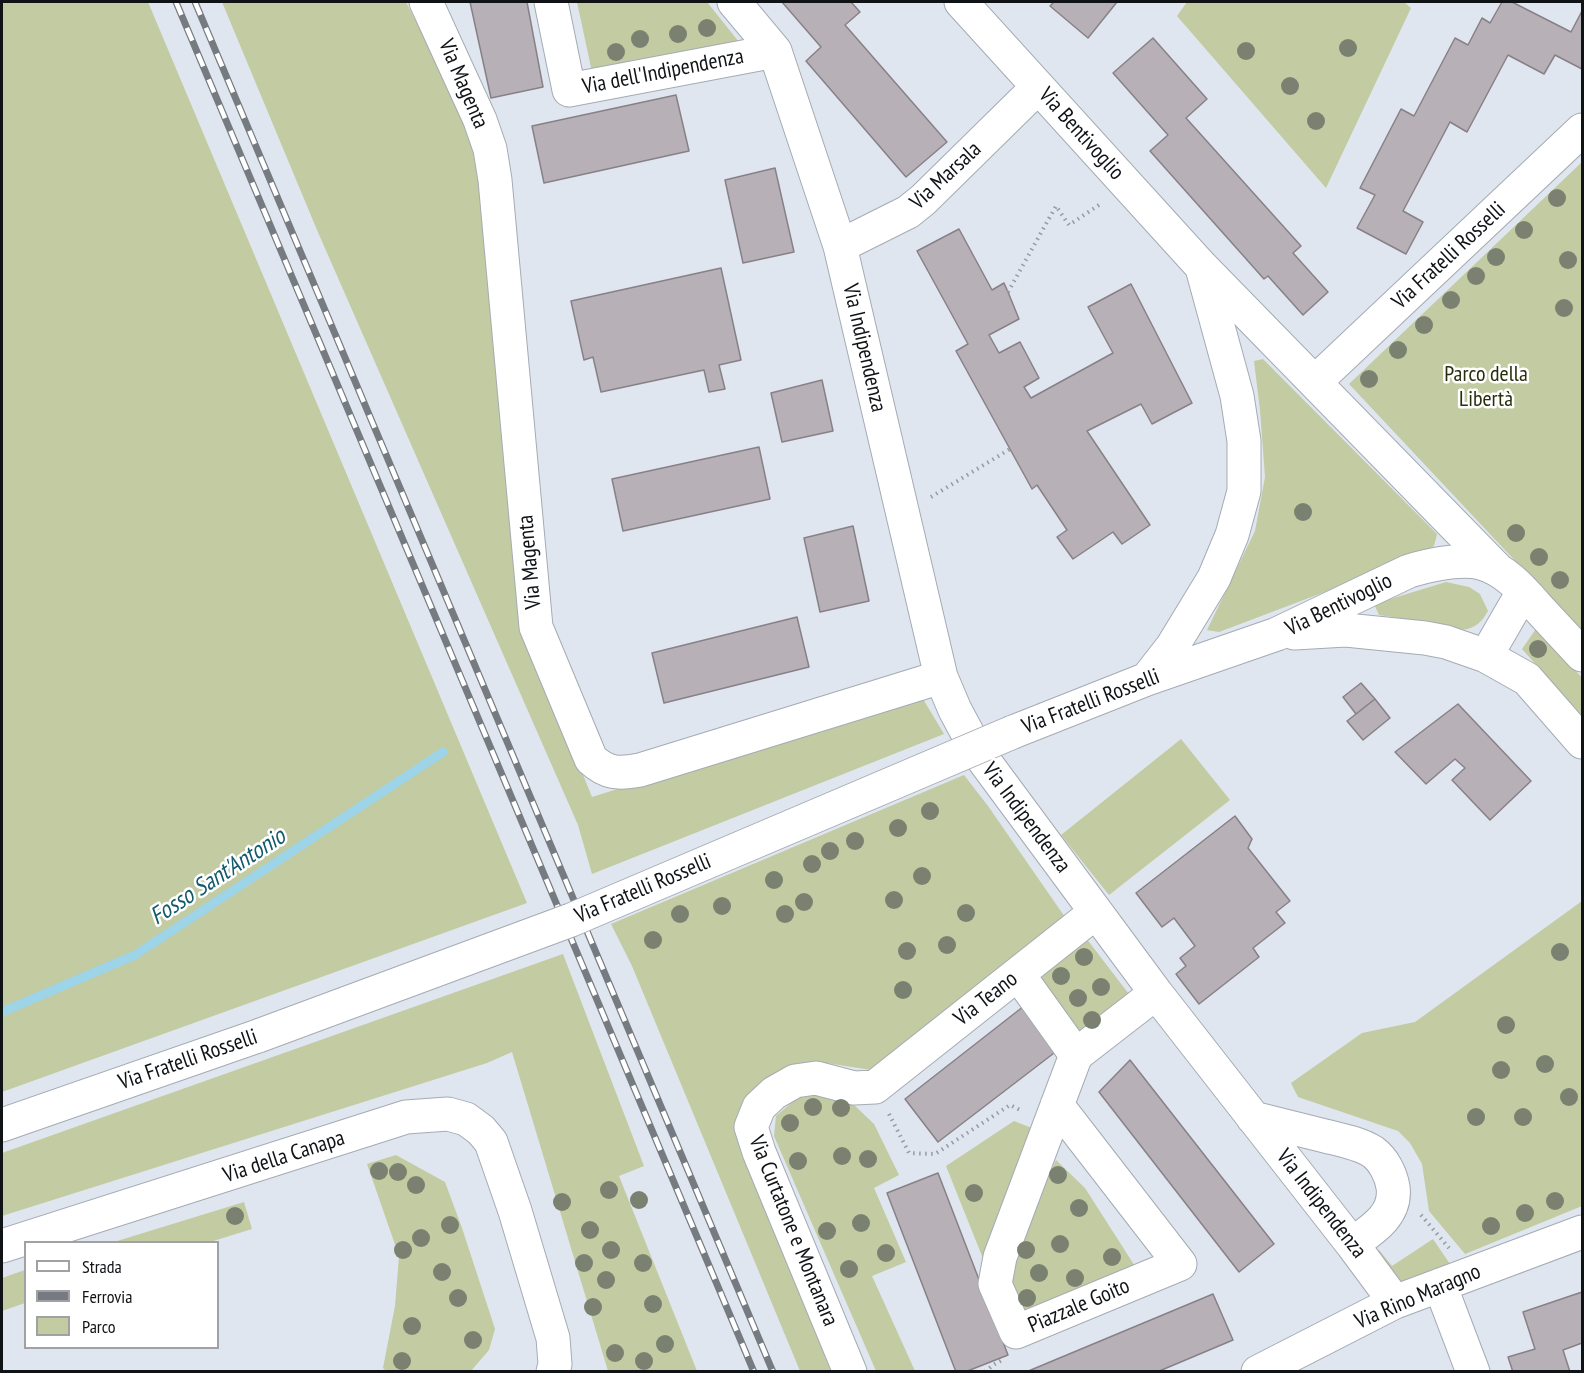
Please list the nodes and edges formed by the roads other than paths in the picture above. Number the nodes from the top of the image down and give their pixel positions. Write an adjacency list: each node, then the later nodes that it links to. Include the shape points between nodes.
1 (426, 2): 16 (street, Via Magenta, via 490,149 536,627 591,759 612,772 639,770)
2 (551, 2): 5 (street, Via dell'Indipendenza, via 569,90)
3 (734, 2): 5 (street, Via dell'Indipendenza)
4 (965, 3): 6 (street, Via Bentivoglio)
5 (775, 51): 8 (street, Via dell'Indipendenza)
6 (1038, 87): 8 (street, Via Marsala, via 908,212); 9 (street, Via Bentivoglio)
7 (1582, 130): 10 (street, Via Fratelli Rosselli)
8 (840, 246): 16 (street, Via Indipendenza)
9 (1201, 266): 10 (street, Via Bentivoglio); 17 (street, Via Bentivoglio, via 1237,396 1244,441 1244,491 1214,578 1172,647)
10 (1315, 381): 11 (street, Via Bentivoglio)
11 (1498, 570): 12 (street, Via Bentivoglio); 13 (street, Via Bentivoglio, via 1468,562 1425,566)
12 (1523, 592): 14 (street, Via Bentivoglio); 15 (street)
13 (1277, 634): 15 (street, Via Bentivoglio, via 1364,631 1446,642); 17 (street, Via Fratelli Rosselli)
14 (1582, 655)
15 (1486, 656): 18 (street, Via Bentivoglio, via 1527,679)
16 (941, 677): 19 (street, Via Indipendenza, via 977,752)
17 (1147, 679): 26 (street, Via Fratelli Rosselli, bridge, via 571,920 258,1036)
18 (1582, 742)
19 (1096, 912): 20 (street, Via Teano); 21 (street, Via Indipendenza)
20 (1018, 974): 22 (street); 23 (street, Via Teano)
21 (1156, 993): 22 (street); 25 (street, Via Indipendenza)
22 (1076, 1055): 24 (street, Piazzale Goito)
23 (875, 1087): 33 (street, Via Curtatone e Montanara, via 854,1088 816,1078 795,1082 759,1107 751,1127)
24 (1053, 1115): 24 (street, Piazzale Goito, via 999,1257 995,1284 1016,1332 1180,1264)
25 (1254, 1118): 28 (street, Via Indipendenza); 28 (street, via 1354,1143 1374,1153 1385,1166 1394,1196 1388,1213)
26 (2, 1125)
27 (1582, 1232): 30 (street, Via Rino Maragno)
28 (1352, 1244): 31 (street, Via Indipendenza)
29 (2, 1246): 32 (street, Via della Canapa, via 406,1118 448,1114 466,1119 491,1142 554,1338)
30 (1440, 1285): 31 (street, Via Rino Maragno); 35 (street)
31 (1395, 1302): 34 (street, Via Rino Maragno)
32 (554, 1371)
33 (850, 1371)
34 (1258, 1371)
35 (1473, 1371)

